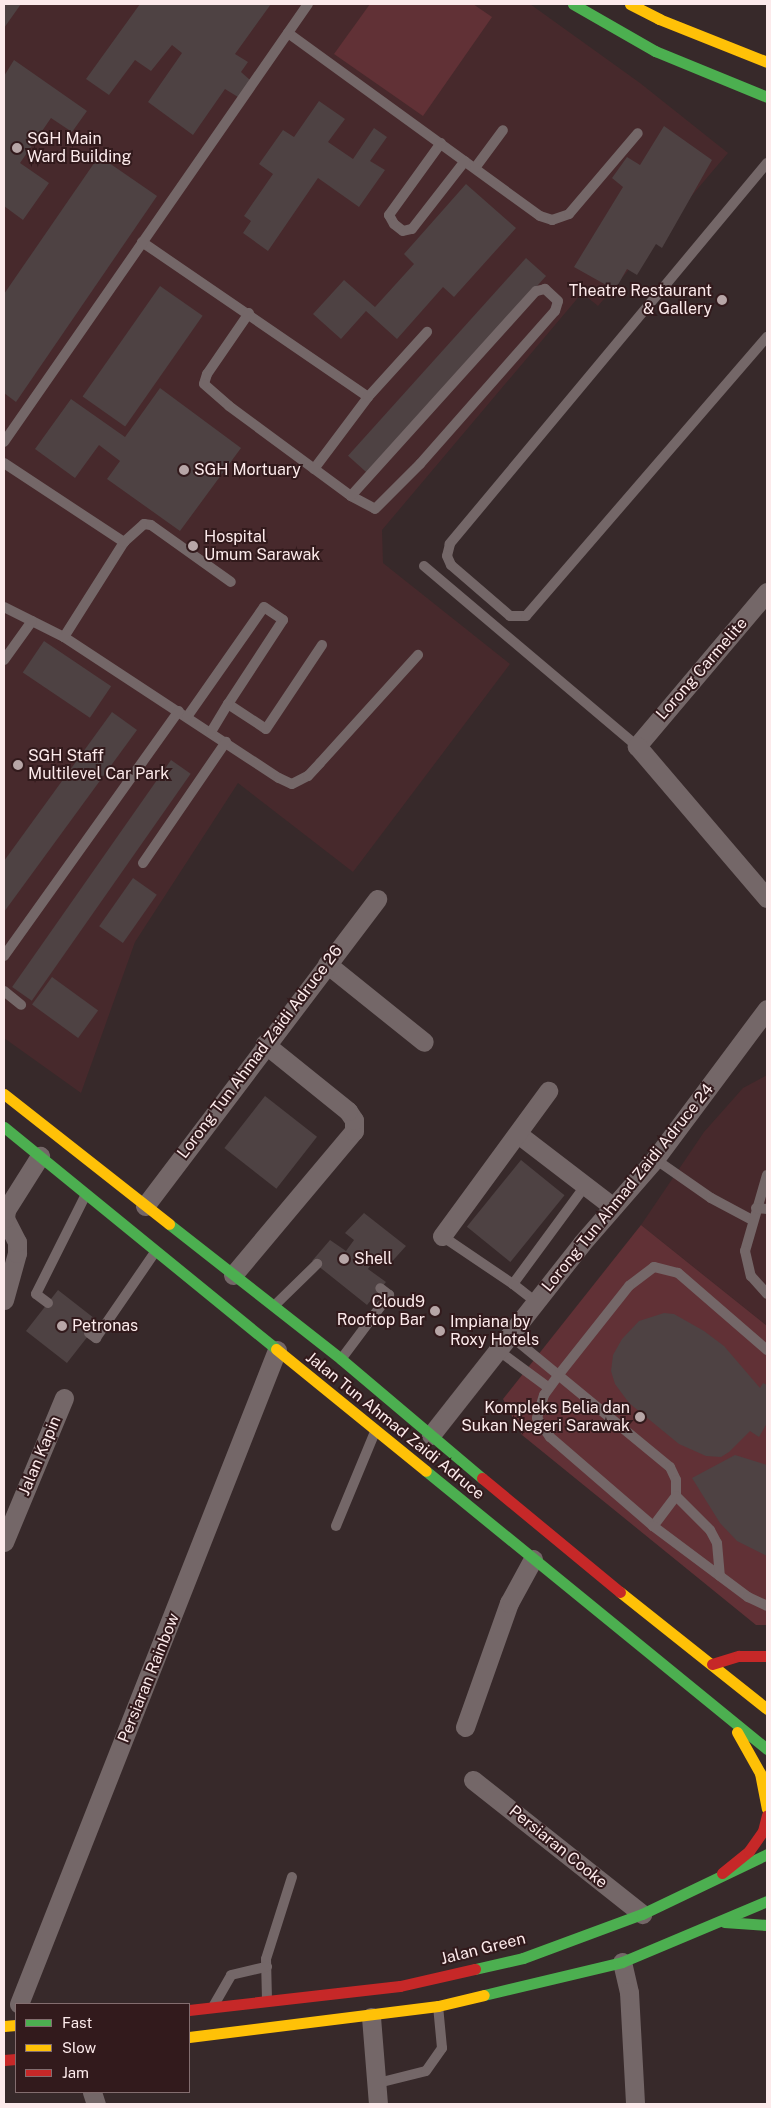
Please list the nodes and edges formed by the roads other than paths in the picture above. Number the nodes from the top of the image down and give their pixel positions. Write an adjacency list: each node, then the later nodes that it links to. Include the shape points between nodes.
1 (308, 4): 4 (lane)
2 (573, 4): 6 (main road, via 655,51)
3 (630, 4): 5 (main road, via 658,19)
4 (288, 33): 9 (lane); 13 (lane)
5 (767, 62)
6 (767, 97)
7 (503, 130): 12 (lane)
8 (638, 133): 12 (lane, via 570,214 552,220 540,216)
9 (441, 143): 10 (lane); 10 (lane, via 389,215 390,220 403,231 412,229)
10 (465, 161): 12 (lane)
11 (767, 164): 16 (lane, via 450,544 447,556 452,565 510,616 526,616)
12 (475, 168)
13 (142, 242): 14 (lane); 18 (lane)
14 (249, 313): 17 (lane); 20 (lane, via 207,374 204,384 228,406)
15 (427, 332): 17 (lane)
16 (767, 337)
17 (368, 397): 20 (lane)
18 (4, 442)
19 (4, 464): 22 (lane)
20 (314, 469): 21 (lane)
21 (351, 496): 21 (lane, via 371,509 379,507 555,311 558,301 545,289 536,291)
22 (124, 542): 24 (lane, via 137,526 151,525); 28 (lane)
23 (424, 566): 36 (lane)
24 (231, 582)
25 (767, 592): 36 (street, Lorong Carmelite)
26 (4, 607): 27 (lane)
27 (32, 621): 28 (lane); 31 (lane)
28 (64, 637): 33 (lane)
29 (322, 644): 32 (lane, via 266,730)
30 (418, 654): 35 (lane, via 352,730 299,782 286,782)
31 (4, 660)
32 (228, 704): 33 (lane, via 283,620 264,607); 34 (lane)
33 (183, 714): 34 (lane); 40 (lane)
34 (211, 732): 35 (lane)
35 (226, 742): 37 (lane)
36 (637, 746): 38 (street)
37 (143, 863)
38 (767, 898)
39 (377, 899): 41 (street, Lorong Tun Ahmad Zaidi Adruce 26)
40 (4, 956)
41 (327, 964): 45 (street); 46 (street, Lorong Tun Ahmad Zaidi Adruce 26)
42 (4, 991): 43 (lane)
43 (21, 1005)
44 (767, 1009): 52 (street, Lorong Tun Ahmad Zaidi Adruce 24)
45 (424, 1042)
46 (265, 1044): 56 (street, Lorong Tun Ahmad Zaidi Adruce 26); 64 (street, via 348,1111 354,1120 354,1131)
47 (548, 1091): 50 (street)
48 (4, 1094): 56 (main road, Jalan Tun Ahmad Zaidi Adruce)
49 (4, 1127): 51 (main road, Jalan Tun Ahmad Zaidi Adruce)
50 (518, 1134): 54 (street); 61 (street)
51 (40, 1156): 55 (main road, Jalan Tun Ahmad Zaidi Adruce); 68 (street, via 6,1210 6,1218 17,1242 17,1253)
52 (655, 1159): 57 (street, Lorong Tun Ahmad Zaidi Adruce 24); 60 (lane, via 711,1198)
53 (767, 1175): 58 (lane)
54 (585, 1186): 57 (street); 65 (lane)
55 (86, 1194): 62 (main road, Jalan Tun Ahmad Zaidi Adruce); 70 (lane, via 36,1294)
56 (145, 1206): 64 (main road, Jalan Tun Ahmad Zaidi Adruce)
57 (613, 1207): 69 (street, Lorong Tun Ahmad Zaidi Adruce 24)
58 (756, 1208): 59 (lane); 60 (lane)
59 (767, 1210)
60 (752, 1220): 67 (lane, via 746,1240 747,1265 751,1276)
61 (442, 1236): 65 (lane)
62 (156, 1252): 72 (lane, via 96,1338); 74 (main road, Jalan Tun Ahmad Zaidi Adruce)
63 (317, 1264): 71 (lane)
64 (233, 1275): 71 (main road, Jalan Tun Ahmad Zaidi Adruce)
65 (513, 1284): 69 (lane)
66 (380, 1288): 77 (lane, via 389,1295)
67 (767, 1294)
68 (4, 1300)
69 (536, 1302): 73 (street, Lorong Tun Ahmad Zaidi Adruce 24)
70 (48, 1303)
71 (274, 1306): 77 (main road, Jalan Tun Ahmad Zaidi Adruce)
72 (89, 1333)
73 (511, 1336): 76 (street, Lorong Tun Ahmad Zaidi Adruce 24); 78 (lane)
74 (277, 1350): 81 (main road, Jalan Tun Ahmad Zaidi Adruce); 109 (street, Persiaran Rainbow)
75 (767, 1350): 78 (lane, via 678,1273 654,1267 628,1286)
76 (499, 1351): 79 (lane); 82 (street, Lorong Tun Ahmad Zaidi Adruce 24)
77 (341, 1359): 82 (main road, Jalan Tun Ahmad Zaidi Adruce)
78 (560, 1373): 79 (lane); 83 (lane, via 670,1467 676,1480)
79 (549, 1388): 85 (lane, via 537,1418 542,1429)
80 (64, 1398): 86 (street, Jalan Kapin)
81 (375, 1431): 84 (lane); 87 (main road, Jalan Tun Ahmad Zaidi Adruce)
82 (431, 1435): 91 (main road, Jalan Tun Ahmad Zaidi Adruce, via 573,1554)
83 (676, 1496): 85 (lane); 88 (lane, via 710,1530 717,1542)
84 (336, 1526)
85 (653, 1526): 88 (lane)
86 (4, 1542)
87 (533, 1560): 93 (main road, Jalan Tun Ahmad Zaidi Adruce); 94 (street, via 500,1625)
88 (720, 1576): 89 (lane, via 748,1597)
89 (767, 1606)
90 (767, 1656): 91 (main road, via 739,1656)
91 (712, 1664): 92 (main road, Jalan Tun Ahmad Zaidi Adruce)
92 (767, 1709)
93 (730, 1721): 95 (main road, Jalan Tun Ahmad Zaidi Adruce); 97 (main road, via 760,1773)
94 (464, 1727)
95 (767, 1749)
96 (474, 1780): 103 (street, Persiaran Cooke)
97 (767, 1808)
98 (767, 1815): 100 (main road, via 763,1831 749,1851)
99 (767, 1854): 100 (main road, Jalan Green)
100 (722, 1873): 103 (main road, Jalan Green)
101 (292, 1877): 107 (lane)
102 (767, 1901): 104 (main road)
103 (642, 1914): 108 (main road, Jalan Green, via 523,1958 400,1986)
104 (722, 1922): 105 (main road); 106 (main road)
105 (767, 1925)
106 (622, 1962): 110 (main road); 117 (street, via 629,1992)
107 (266, 1967): 108 (lane); 111 (lane, via 231,1975)
108 (267, 2001): 111 (main road, Jalan Green)
109 (18, 2003)
110 (438, 2006): 113 (main road); 115 (lane, via 442,2048 426,2070)
111 (213, 2008): 112 (main road, Jalan Green)
112 (190, 2010)
113 (371, 2017): 114 (main road); 115 (street)
114 (190, 2037)
115 (378, 2083): 116 (street)
116 (378, 2104)
117 (635, 2104)

